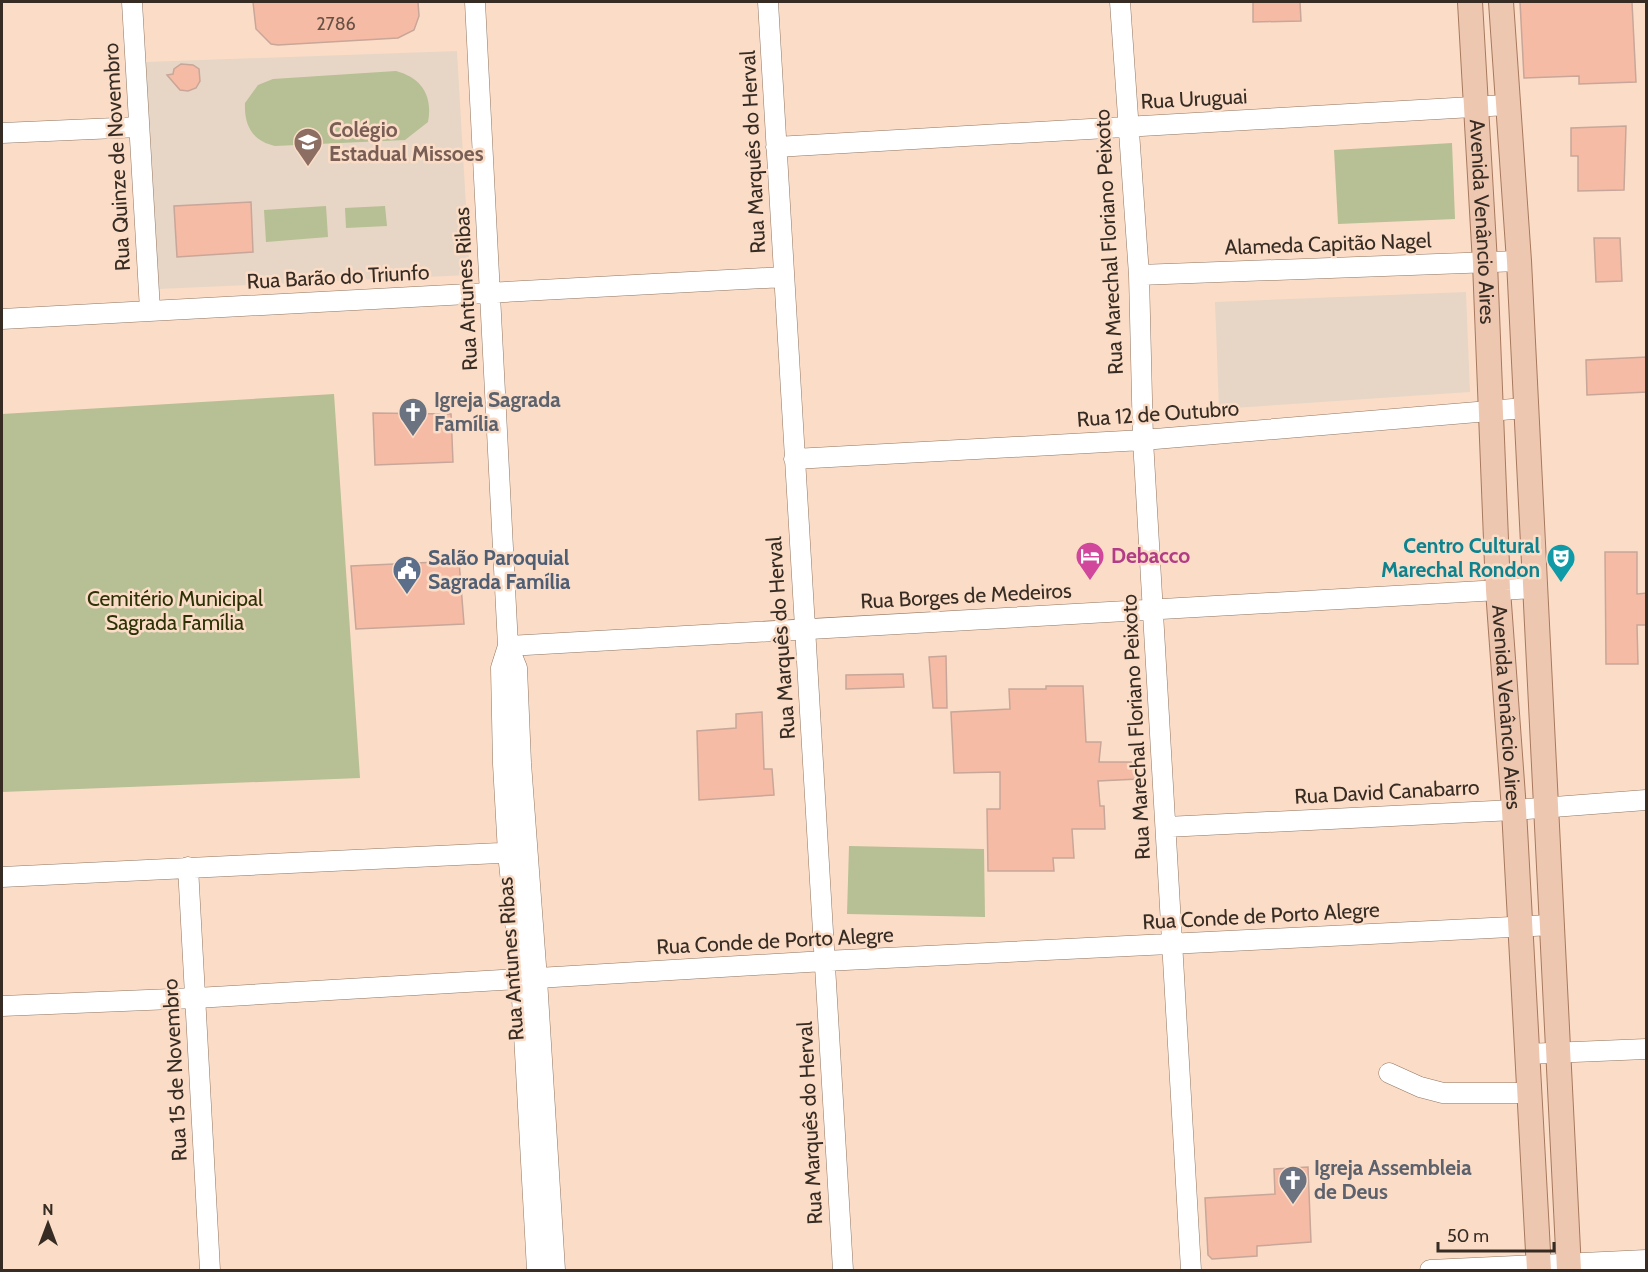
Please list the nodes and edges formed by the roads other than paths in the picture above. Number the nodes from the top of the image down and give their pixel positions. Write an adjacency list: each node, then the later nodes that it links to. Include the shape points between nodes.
1 (132, 2): 10 (street, Rua Quinze de Novembro)
2 (475, 2): 17 (street, Rua Antunes Ribas)
3 (768, 2): 12 (street, Rua Marquês do Herval)
4 (1120, 2): 9 (street, Rua Marechal Floriano Peixoto)
5 (1470, 2): 8 (main road, Avenida Venâncio Aires)
6 (1501, 2): 7 (main road, Avenida Venâncio Aires)
7 (1507, 105): 8 (street, Rua Uruguai); 13 (main road, Avenida Venâncio Aires)
8 (1476, 107): 9 (street, Rua Uruguai); 14 (main road, Avenida Venâncio Aires)
9 (1127, 126): 12 (street, Rua Uruguai); 15 (street, Rua Marechal Floriano Peixoto)
10 (139, 127): 11 (street); 18 (street, Rua Quinze de Novembro)
11 (2, 134)
12 (776, 147): 16 (street, Rua Marquês do Herval)
13 (1520, 261): 14 (street, Alameda Capitão Nagel); 20 (main road, Avenida Venâncio Aires)
14 (1485, 263): 15 (street, Alameda Capitão Nagel); 21 (main road, Avenida Venâncio Aires)
15 (1139, 275): 22 (street, Rua Marechal Floriano Peixoto)
16 (784, 277): 17 (street, Rua Barão do Triunfo); 23 (street, Rua Marquês do Herval)
17 (490, 294): 18 (street, Rua Barão do Triunfo); 28 (street, Rua Antunes Ribas)
18 (150, 310): 19 (street, Rua Barão do Triunfo)
19 (2, 319)
20 (1525, 408): 21 (street, Rua 12 de Outubro); 24 (main road, Avenida Venâncio Aires)
21 (1490, 410): 22 (street, Rua 12 de Outubro); 25 (main road, Avenida Venâncio Aires)
22 (1143, 440): 23 (street, Rua 12 de Outubro); 26 (street, Rua Marechal Floriano Peixoto)
23 (794, 459): 27 (street, Rua Marquês do Herval)
24 (1534, 588): 25 (street, Rua Borges de Medeiros); 29 (main road, Avenida Venâncio Aires)
25 (1498, 590): 26 (street, Rua Borges de Medeiros); 30 (main road, Avenida Venâncio Aires)
26 (1154, 609): 27 (street, Rua Borges de Medeiros); 34 (street, Rua Marechal Floriano Peixoto)
27 (805, 629): 28 (street, Rua Borges de Medeiros); 41 (street, Rua Marquês do Herval)
28 (508, 646): 35 (street, Rua Antunes Ribas, via 501,668)
29 (1541, 719): 30 (main road); 32 (main road, Avenida Venâncio Aires)
30 (1507, 721): 33 (main road, Avenida Venâncio Aires)
31 (1647, 801): 32 (street, Rua David Canabarro)
32 (1545, 807): 33 (street, Rua David Canabarro); 38 (main road, Avenida Venâncio Aires)
33 (1514, 810): 34 (street, Rua David Canabarro); 39 (main road, Avenida Venâncio Aires)
34 (1166, 826): 40 (street, Rua Marechal Floriano Peixoto)
35 (517, 852): 36 (street); 42 (street, Rua Antunes Ribas)
36 (188, 867): 37 (street); 43 (street, Rua 15 de Novembro)
37 (2, 877)
38 (1552, 925): 39 (street, Rua Conde de Porto Alegre); 46 (main road, Avenida Venâncio Aires)
39 (1519, 927): 40 (street, Rua Conde de Porto Alegre); 47 (main road, Avenida Venâncio Aires)
40 (1173, 944): 41 (street, Rua Conde de Porto Alegre); 58 (street, Rua Marechal Floriano Peixoto)
41 (825, 962): 42 (street, Rua Conde de Porto Alegre); 57 (street, Rua Marquês do Herval)
42 (529, 979): 43 (street, Rua Conde de Porto Alegre); 50 (street, Rua Antunes Ribas)
43 (196, 998): 44 (street, Rua Conde de Porto Alegre); 54 (street, Rua 15 de Novembro)
44 (2, 1006)
45 (1647, 1049): 46 (street)
46 (1558, 1053): 47 (street); 52 (main road, Avenida Venâncio Aires)
47 (1526, 1054): 49 (main road, Avenida Venâncio Aires)
48 (1389, 1073): 49 (street, via 1443,1093)
49 (1528, 1093): 53 (main road, Avenida Venâncio Aires)
50 (537, 1112): 55 (street, Rua Antunes Ribas); 56 (street, Rua Antunes Ribas)
51 (1647, 1260): 52 (street)
52 (1569, 1267): 53 (street)
53 (1539, 1268): 59 (street)
54 (210, 1270)
55 (537, 1270)
56 (555, 1270)
57 (843, 1270)
58 (1191, 1270)
59 (1430, 1270)

